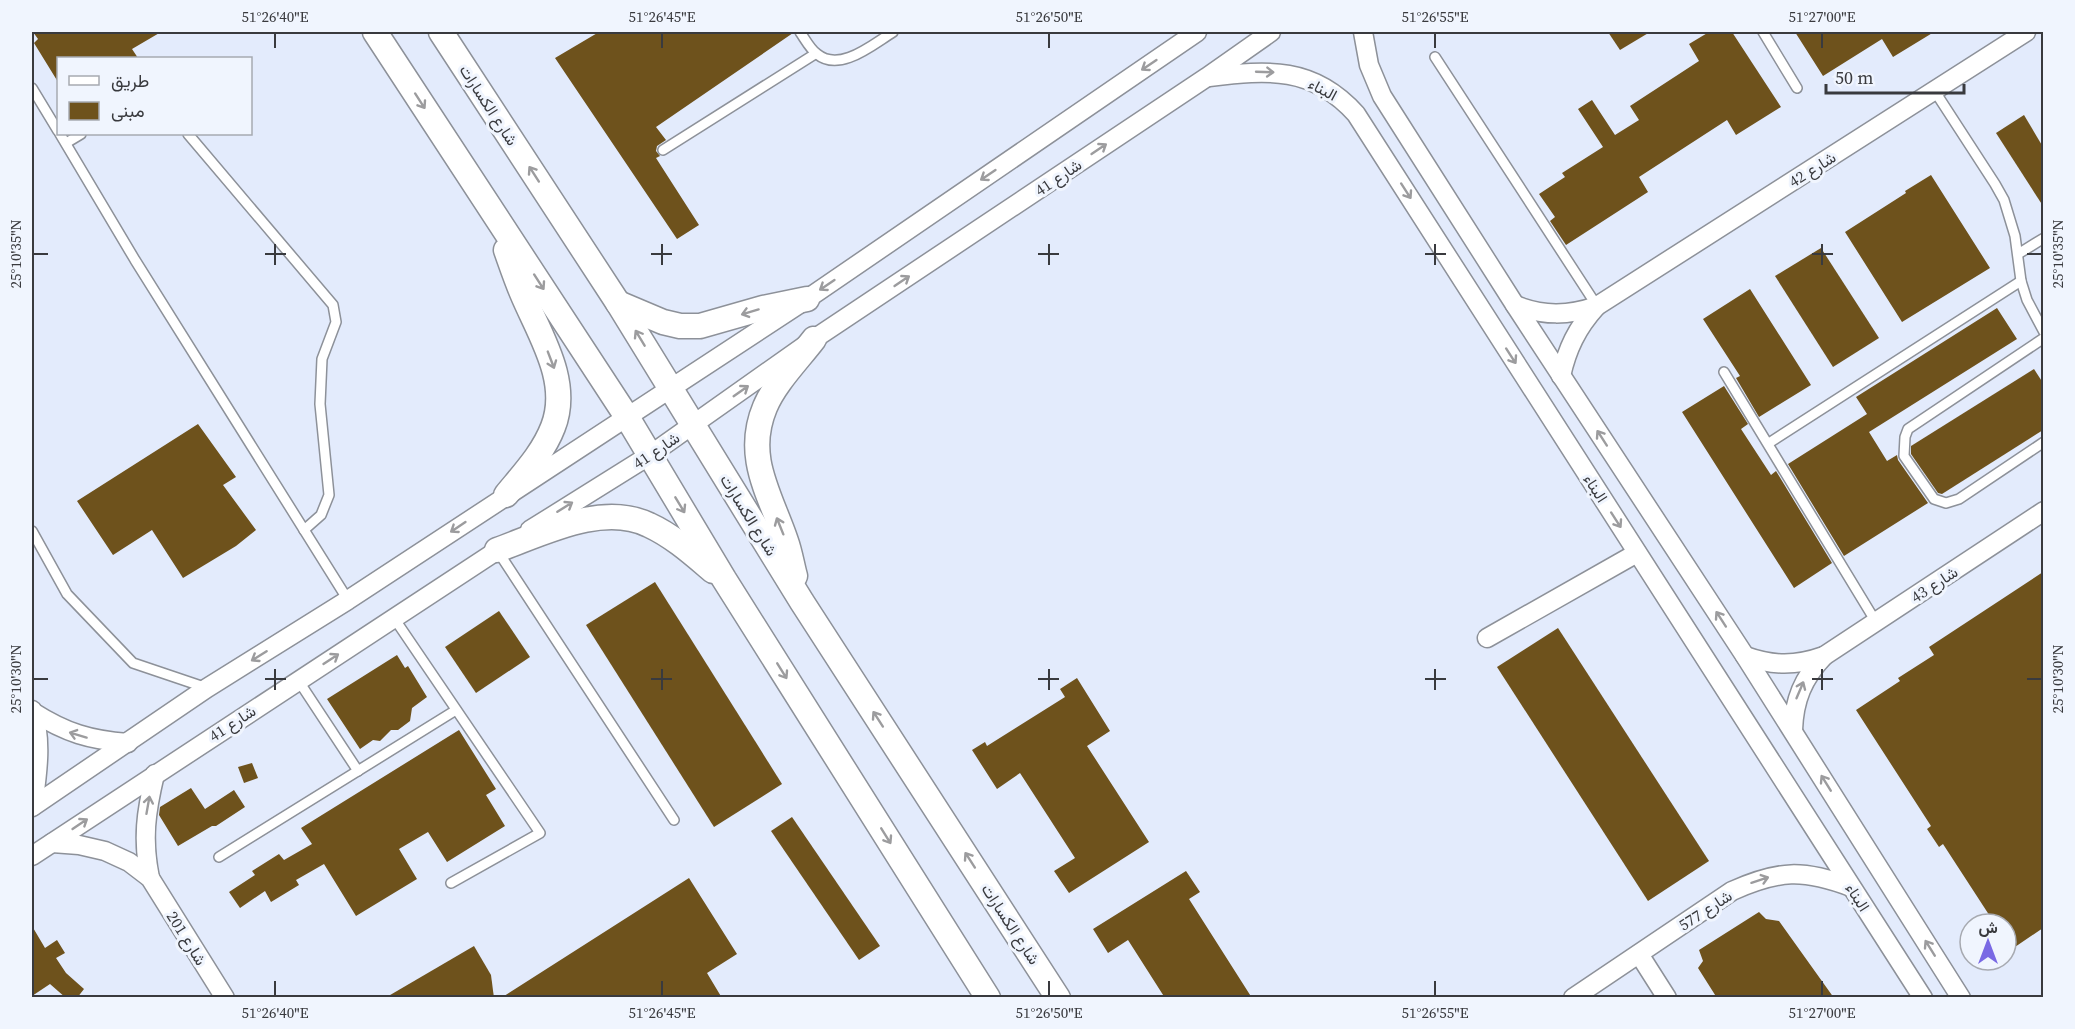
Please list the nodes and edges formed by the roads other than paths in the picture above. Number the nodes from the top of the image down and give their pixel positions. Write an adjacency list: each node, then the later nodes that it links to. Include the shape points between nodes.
1 (375, 32): 22 (street, one-way to 22)
2 (441, 32): 27 (street, شارع الكسارات, one-way to 2)
3 (800, 32): 10 (lane)
4 (893, 32): 10 (lane, via 851,57 827,60)
5 (1271, 32): 12 (street, شارع 41)
6 (1363, 32): 28 (street, البناء, via 1369,65 1382,96)
7 (1762, 32): 14 (lane)
8 (2026, 32): 15 (street, شارع 42)
9 (1194, 33): 26 (street, one-way to 26)
10 (815, 54): 21 (lane)
11 (1435, 57): 29 (lane)
12 (1207, 77): 32 (street, شارع 41, one-way to 12); 46 (street, البناء, one-way to 46, via 1281,73 1314,83 1344,100)
13 (32, 87): 16 (lane)
14 (1797, 88)
15 (1934, 90): 24 (lane, via 2004,200); 29 (street, شارع 42)
16 (57, 129)
17 (61, 135): 20 (lane)
18 (79, 135): 20 (lane)
19 (189, 135): 43 (lane, via 333,305 336,322 322,359 320,404 329,495 321,515)
20 (66, 143): 43 (lane)
21 (663, 150)
22 (490, 208): 36 (street, one-way to 36); 41 (street, one-way to 41, via 555,370 558,398 554,426 542,451)
23 (2043, 238): 24 (lane)
24 (2018, 254): 25 (lane)
25 (2021, 281): 30 (lane); 39 (lane)
26 (807, 299): 27 (street, one-way to 27, via 700,326 663,322); 35 (street)
27 (618, 303): 35 (street, شارع الكسارات, one-way to 27)
28 (1515, 305): 29 (street, شارع 42, via 1547,314 1581,312); 34 (street, البناء)
29 (1597, 306): 34 (street, شارع 42, via 1570,345)
30 (2043, 332)
31 (2043, 338): 38 (lane, via 1908,429 1904,456 1934,498 1946,503)
32 (814, 339): 37 (street, شارع 41, one-way to 32); 49 (street, one-way to 32, via 786,541 758,464 756,443 765,405)
33 (1724, 372): 39 (lane)
34 (1561, 376): 53 (street, البناء, one-way to 34)
35 (670, 388): 36 (street); 37 (street, شارع الكسارات)
36 (627, 417): 40 (street); 41 (street)
37 (693, 424): 40 (street, شارع 41); 49 (street, شارع الكسارات)
38 (2043, 442)
39 (1769, 443): 51 (lane)
40 (650, 455): 45 (street, شارع 41, one-way to 40); 47 (street, one-way to 47)
41 (506, 495): 48 (street, one-way to 48)
42 (2043, 511): 51 (street, شارع 43)
43 (304, 530): 48 (lane)
44 (32, 531): 56 (lane, via 67,594 134,663)
45 (497, 550): 47 (street, via 574,523 599,517 625,518 668,535); 50 (street, شارع 41); 64 (lane)
46 (1637, 553): 52 (street); 70 (street, البناء)
47 (724, 579): 72 (street, one-way to 72)
48 (348, 600): 56 (street, one-way to 56)
49 (802, 602): 75 (street, شارع الكسارات, one-way to 49)
50 (394, 618): 55 (street, شارع 41, one-way to 50); 57 (lane)
51 (1876, 622): 54 (street, شارع 43)
52 (1487, 638)
53 (1745, 656): 54 (street, شارع 43, via 1776,664 1808,662); 59 (street, البناء)
54 (1824, 656): 59 (street, شارع 43, one-way to 54, via 1797,698 1808,675)
55 (298, 680): 61 (lane); 62 (street, شارع 41)
56 (207, 688): 60 (street)
57 (456, 710): 61 (lane); 69 (lane, via 540,833)
58 (32, 711): 60 (street, one-way to 58, via 77,735); 63 (street, via 38,758)
59 (1793, 730): 79 (street, البناء, one-way to 59)
60 (129, 743): 63 (street)
61 (358, 771): 67 (lane)
62 (156, 774): 65 (street, شارع 41, one-way to 62); 68 (street, شارع 201, one-way to 62, via 145,827)
63 (32, 806)
64 (674, 820)
65 (52, 843): 66 (street, شارع 41); 68 (street, شارع 201, via 105,851)
66 (32, 856)
67 (219, 856)
68 (150, 878): 73 (street, شارع 201)
69 (451, 884)
70 (1851, 887): 71 (street, شارع 577, one-way to 70, via 1732,891 1760,879 1791,873 1822,876); 78 (street, البناء)
71 (1639, 954): 76 (street, شارع 577); 77 (street)
72 (977, 986): 74 (street)
73 (225, 998)
74 (988, 998)
75 (1058, 998)
76 (1574, 998)
77 (1667, 998)
78 (1923, 998)
79 (1961, 998)

